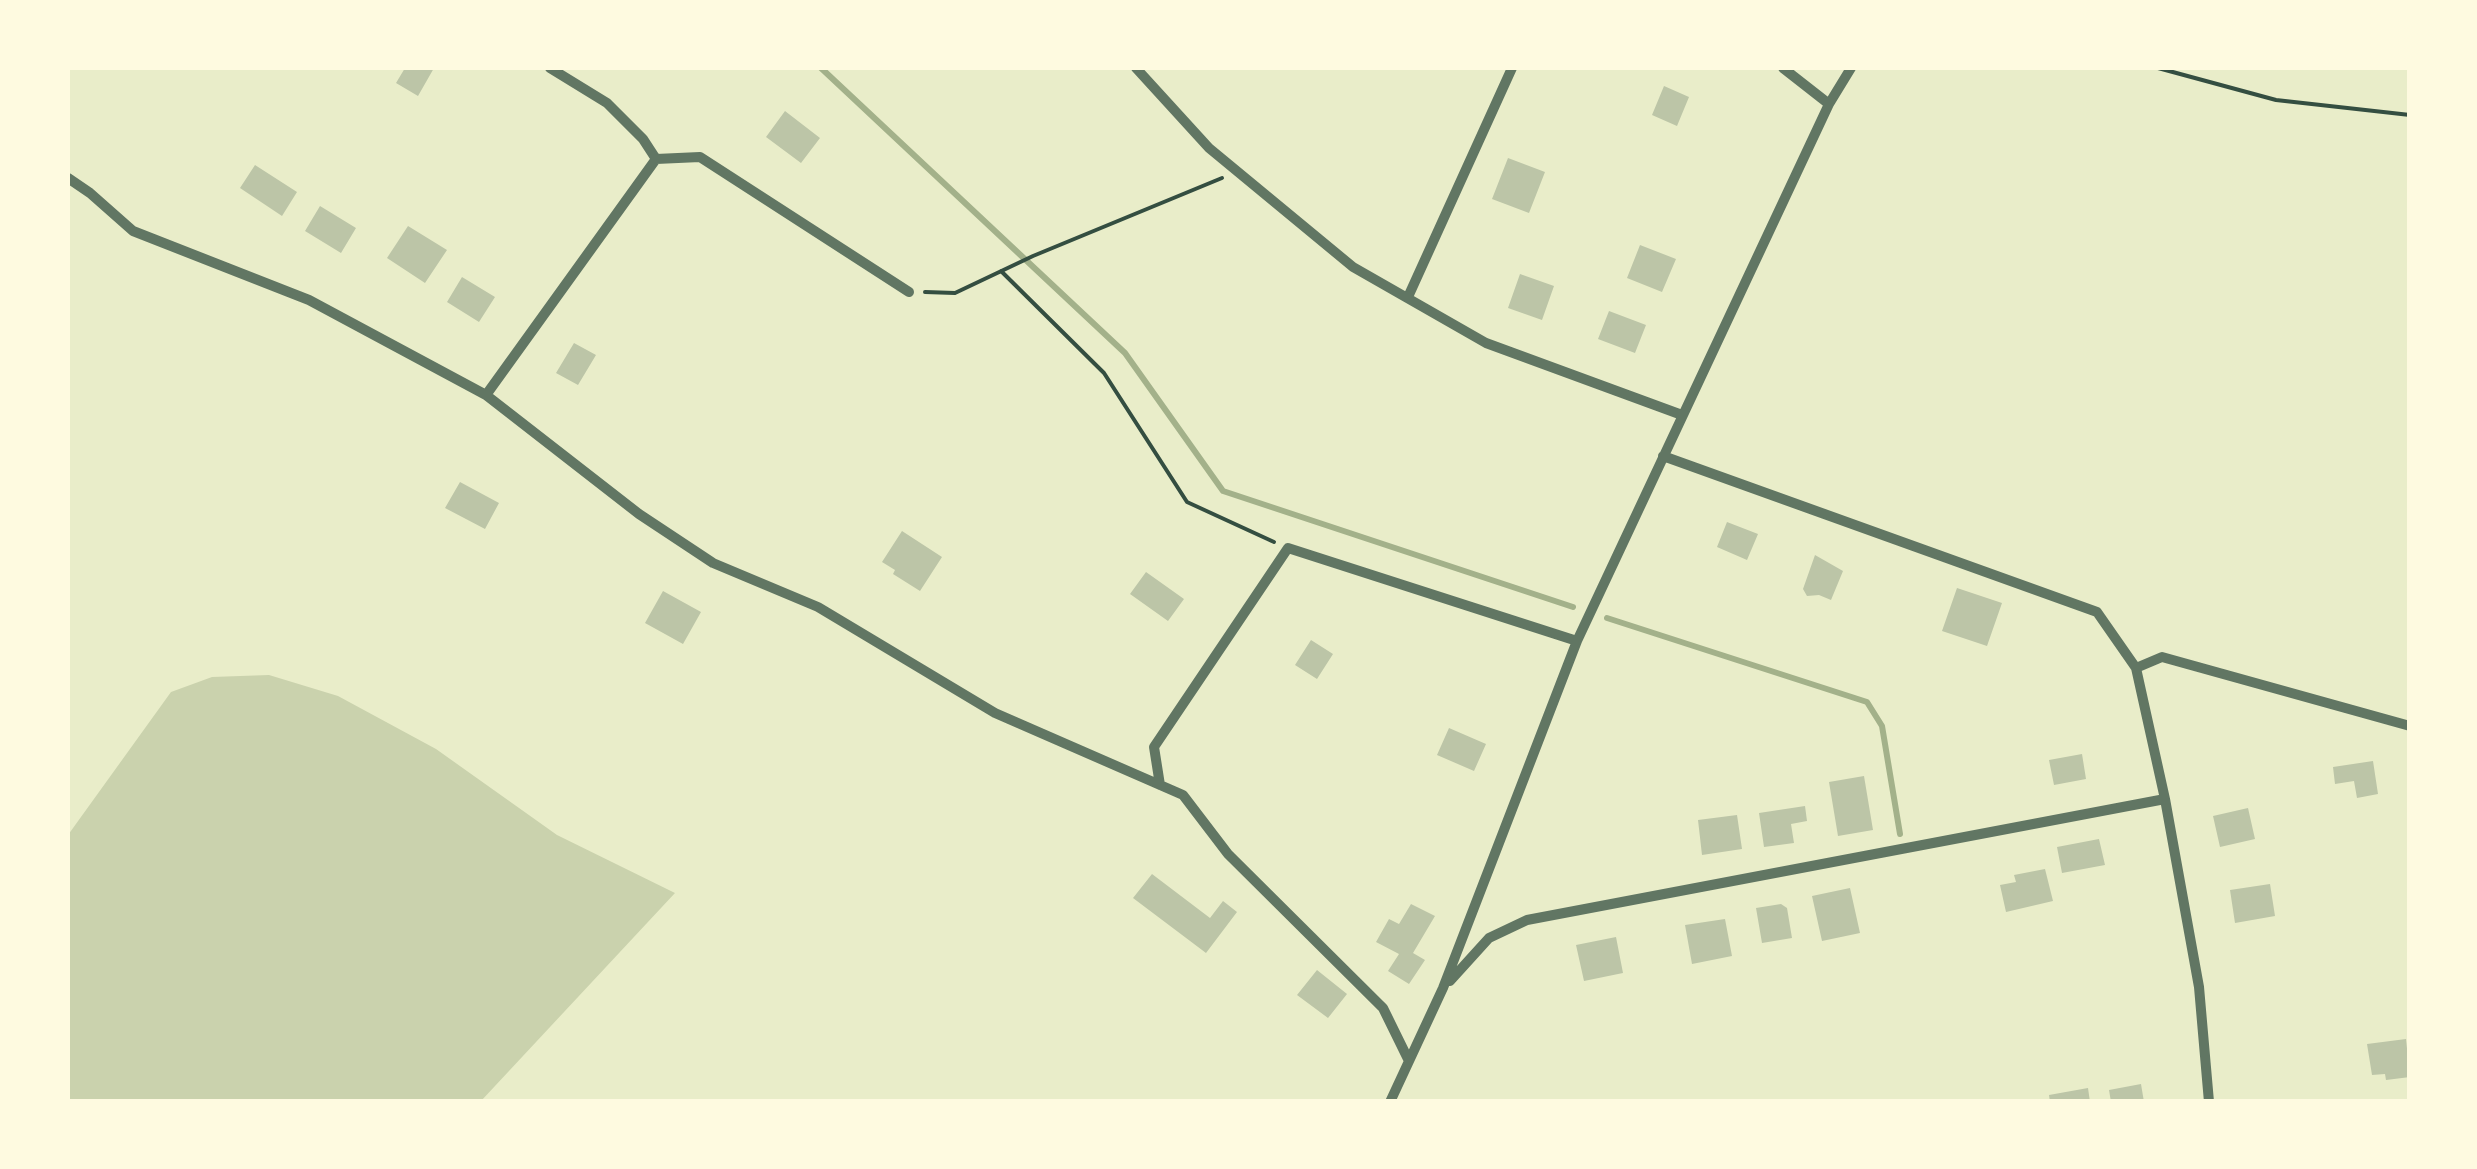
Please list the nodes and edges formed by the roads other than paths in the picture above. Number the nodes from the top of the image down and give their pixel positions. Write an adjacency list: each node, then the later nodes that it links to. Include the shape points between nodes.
1 (550, 68): 7 (street, via 607,103)
2 (1136, 68): 10 (street, via 1236,172 1353,266)
3 (1512, 68): 10 (street)
4 (1783, 68): 6 (street)
5 (1851, 68): 6 (street)
6 (1829, 104): 12 (street)
7 (656, 159): 9 (street, via 700,157); 11 (street)
8 (68, 178): 11 (street, via 133,231 310,300)
9 (909, 292)
10 (1408, 297): 12 (street, via 1486,343)
11 (486, 395): 17 (street, via 713,563 818,607 995,714)
12 (1682, 415): 13 (street)
13 (1662, 456): 14 (street); 15 (street, via 2097,612)
14 (1577, 641): 17 (street, via 1288,548 1154,747); 19 (street)
15 (2136, 668): 16 (street, via 2162,657); 18 (street)
16 (2410, 726)
17 (1160, 785): 20 (street, via 1183,796 1228,854 1383,1008)
18 (2165, 799): 19 (street, via 1527,920 1489,938); 22 (street, via 2200,987)
19 (1444, 988): 20 (street)
20 (1408, 1061): 21 (street)
21 (1390, 1102)
22 (2209, 1102)

